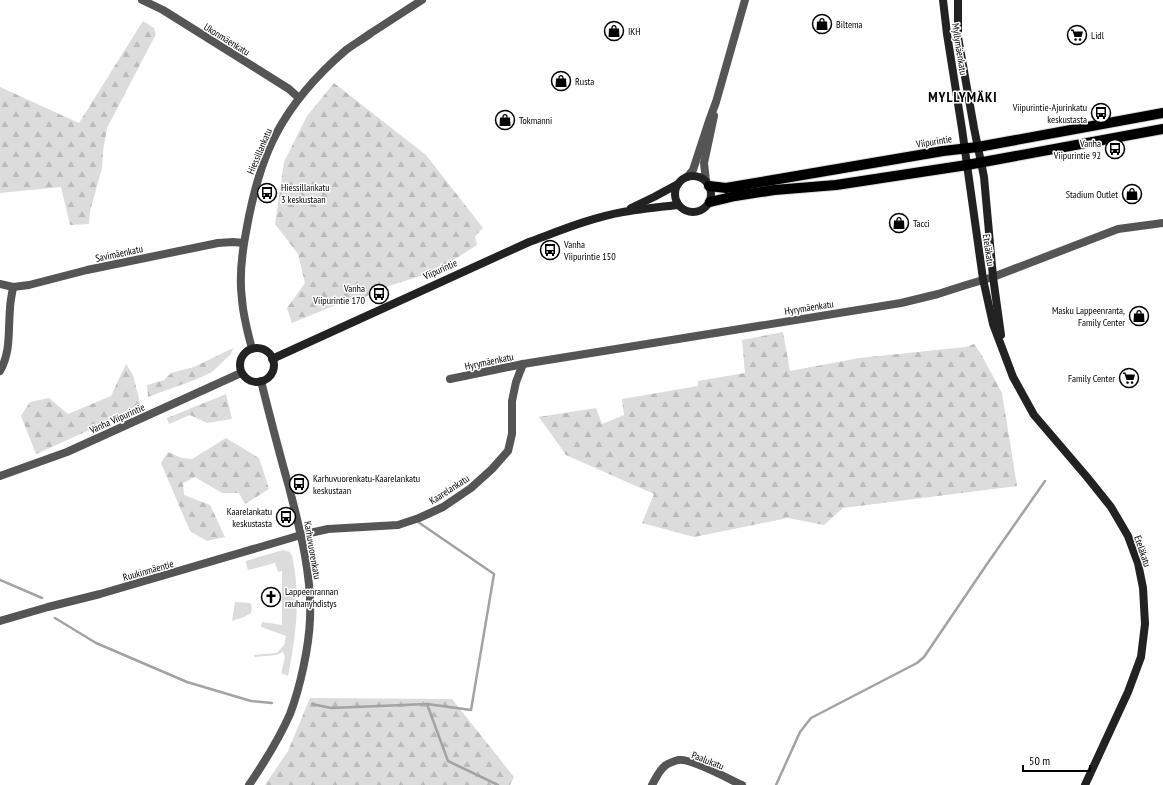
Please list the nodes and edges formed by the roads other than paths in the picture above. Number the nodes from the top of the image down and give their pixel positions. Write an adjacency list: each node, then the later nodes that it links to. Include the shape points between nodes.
1 (142, 0): 6 (street, Ukonmäenkatu, via 163,10 289,89)
2 (422, 0): 6 (street, Hiessillankatu, via 347,49)
3 (745, 0): 7 (street)
4 (943, 0): 11 (main road, Myllymäenkatu)
5 (958, 0): 10 (main road, Myllymäenkatu, via 958,37)
6 (299, 98): 21 (street, Hiessillankatu, via 276,133 263,165)
7 (716, 102): 14 (street, via 693,170); 16 (street, via 704,163)
8 (1163, 113): 10 (main road, Viipurintie)
9 (1163, 129): 12 (main road)
10 (978, 147): 11 (main road, Viipurintie); 12 (main road, Eteläkatu)
11 (965, 149): 13 (main road, Eteläkatu); 16 (main road, Viipurintie, via 726,188)
12 (981, 162): 13 (main road); 22 (main road, Eteläkatu)
13 (967, 165): 17 (main road, via 836,185 734,196); 23 (main road, Eteläkatu)
14 (687, 177): 15 (main road); 16 (main road, via 700,178)
15 (678, 184): 18 (main road, via 675,191); 19 (main road, Viipurintie)
16 (707, 184): 17 (main road)
17 (710, 202): 18 (main road, via 702,210 692,213 686,212)
18 (678, 205): 19 (main road, Viipurintie)
19 (622, 212): 28 (main road, Viipurintie, via 529,242)
20 (1163, 223): 22 (street, Hyrymäenkatu, via 1118,229)
21 (244, 243): 25 (street, Savimäenkatu, via 218,243); 26 (street, Hiessillankatu, via 242,298)
22 (993, 277): 23 (street, Hyrymäenkatu); 27 (main road, Eteläkatu)
23 (983, 279): 27 (main road, Eteläkatu, via 993,324); 29 (street, Hyrymäenkatu, via 901,303)
24 (0, 284): 25 (street, Savimäenkatu)
25 (13, 288): 30 (street, via 8,349)
26 (252, 349): 28 (main road, via 264,350); 31 (main road, via 240,361)
27 (1003, 351): 40 (main road, Eteläkatu, via 1013,377 1034,415 1111,507 1128,536 1138,563 1143,588 1145,624 1141,657 1128,692)
28 (272, 359): 33 (main road, via 273,370)
29 (523, 364): 32 (street, Hyrymäenkatu); 35 (street, Kaarelankatu, via 512,401 512,434 508,451 471,488 443,507 398,525 328,529)
30 (0, 371)
31 (241, 373): 33 (main road, via 250,381); 34 (street, Vanha Viipurintie, via 67,452)
32 (450, 379)
33 (261, 382): 35 (street, Karhuvuorenkatu)
34 (0, 476)
35 (301, 535): 36 (street, Ruukinmäentie); 37 (street, Karhuvuorenkatu, via 309,589 310,619 307,648 290,714)
36 (0, 621)
37 (249, 785)
38 (652, 785): 39 (street, Paalukatu, via 659,772 679,760 691,762)
39 (742, 785)
40 (1085, 785)

